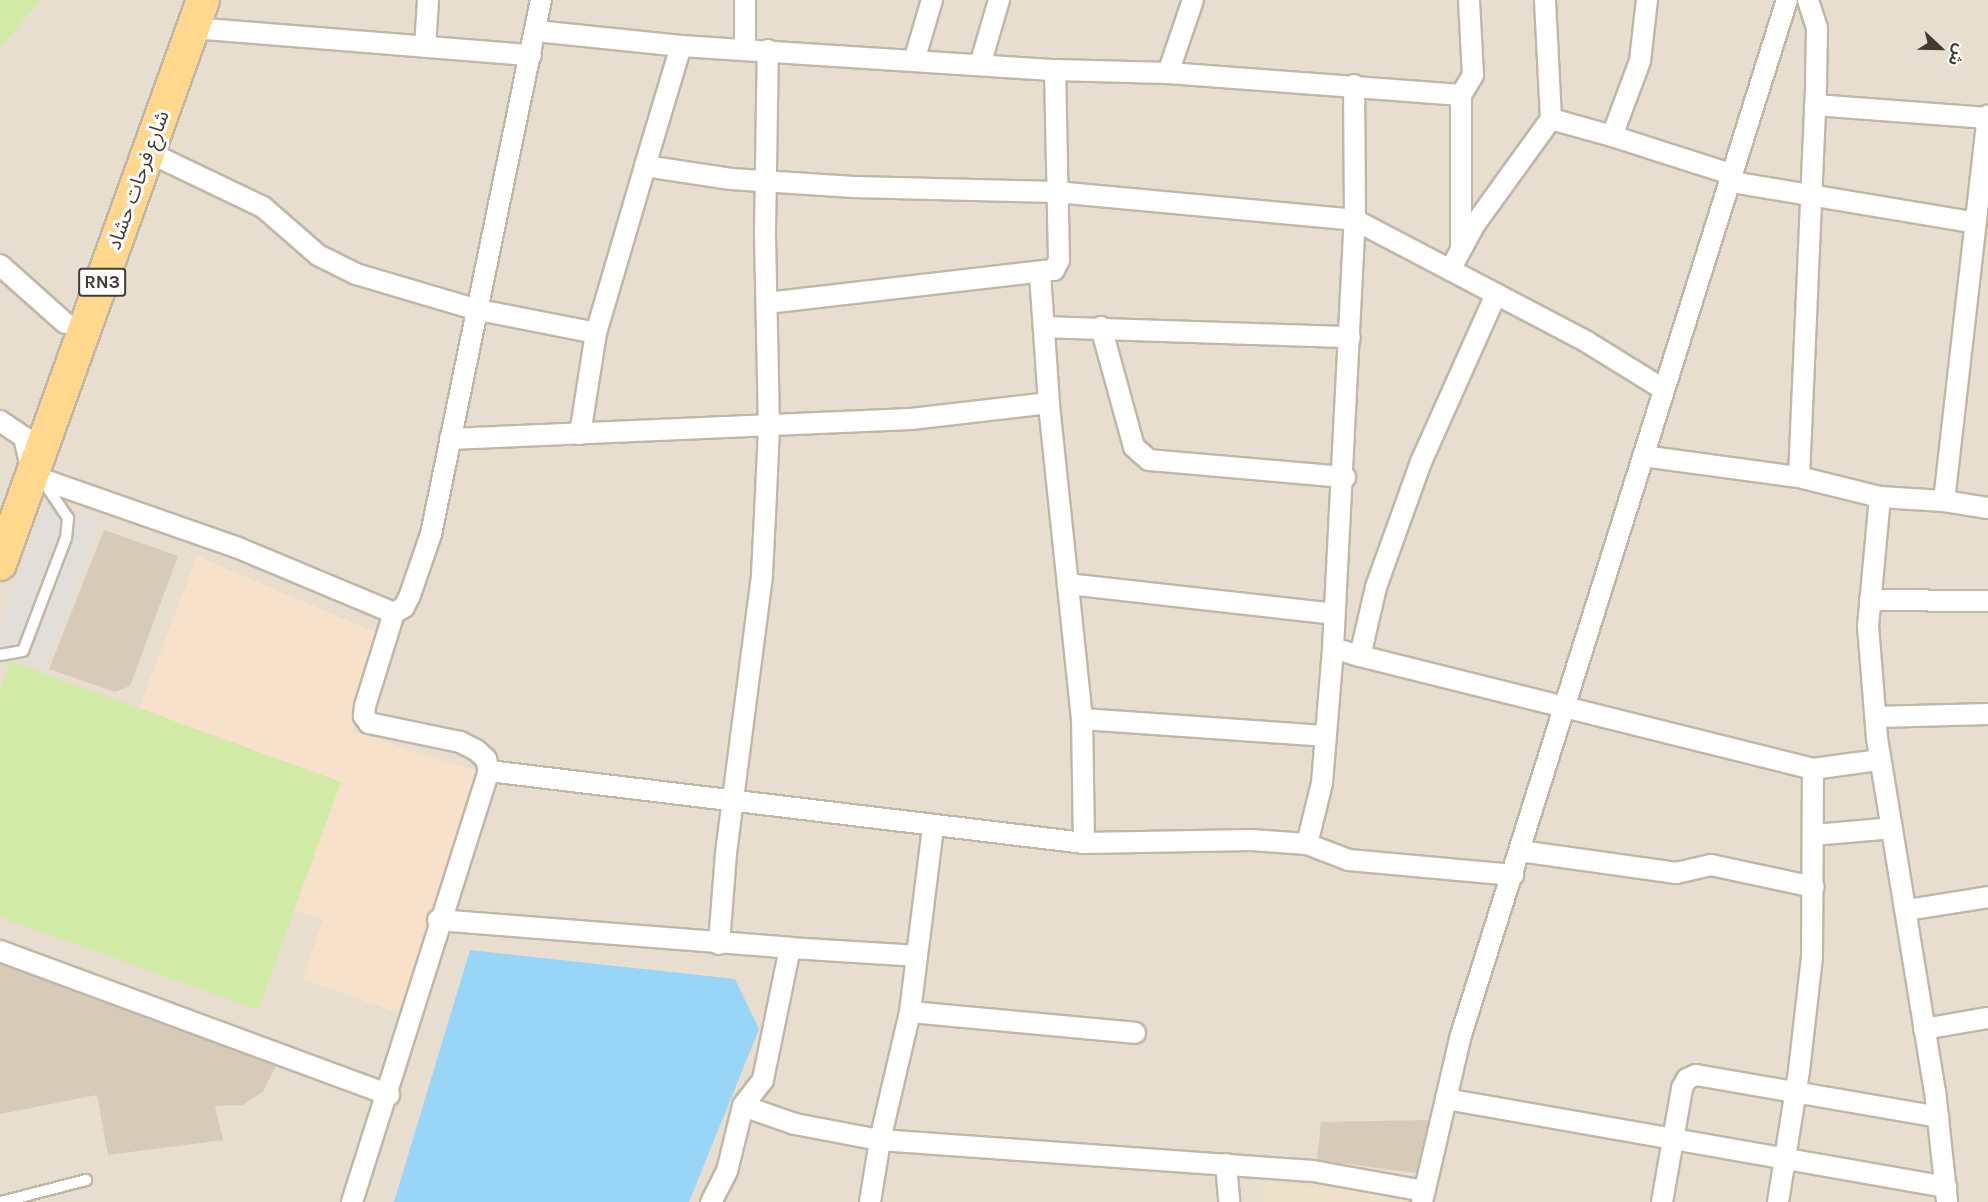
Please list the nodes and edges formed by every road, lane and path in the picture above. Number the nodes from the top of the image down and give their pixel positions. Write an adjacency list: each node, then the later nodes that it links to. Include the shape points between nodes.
1 (428, 0): 14 (street)
2 (541, 0): 13 (street)
3 (745, 0): 16 (street)
4 (932, 0): 19 (street)
5 (999, 0): 20 (street)
6 (1192, 0): 22 (street)
7 (1469, 0): 24 (street, via 1473,75)
8 (1545, 0): 27 (street)
9 (1647, 0): 28 (street, via 1640,61)
10 (1787, 0): 33 (street)
11 (1808, 0): 25 (street, via 1817,28)
12 (193, 9): 14 (street); 29 (main road, شارع فرحات حشاد / RN3); 45 (main road, شارع فرحات حشاد / RN3)
13 (536, 31): 15 (street); 18 (street)
14 (425, 46): 18 (street)
15 (681, 46): 16 (street); 31 (street)
16 (745, 49): 17 (street)
17 (768, 50): 19 (street); 32 (street)
18 (531, 55): 44 (street)
19 (914, 61): 20 (street)
20 (980, 66): 21 (street)
21 (1055, 70): 22 (street); 34 (street)
22 (1168, 73): 23 (street)
23 (1354, 85): 24 (street); 36 (street)
24 (1461, 95): 38 (street)
25 (1815, 105): 26 (street); 35 (street)
26 (1988, 117): 30 (street)
27 (1551, 119): 28 (street); 38 (street)
28 (1612, 136): 33 (street, via 1724,172)
29 (148, 152): 44 (street, via 263,207 328,260 356,274); 59 (main road, شارع فرحات حشاد / RN3)
30 (1985, 159): 37 (street)
31 (645, 166): 32 (street); 48 (street)
32 (767, 180): 34 (street); 43 (street)
33 (1732, 182): 35 (street); 50 (street)
34 (1055, 192): 36 (street); 41 (street, via 1059,260 1053,270)
35 (1810, 193): 37 (street); 58 (street)
36 (1355, 220): 40 (street); 49 (street)
37 (1976, 223): 61 (street)
38 (1461, 248): 40 (street)
39 (0, 265): 45 (street)
40 (1450, 270): 42 (street)
41 (1040, 274): 43 (street); 46 (street)
42 (1496, 294): 50 (street, via 1587,342); 72 (street, via 1417,473 1376,587)
43 (767, 303): 52 (street)
44 (474, 309): 48 (street); 55 (street)
45 (65, 323): 53 (main road, شارع فرحات حشاد / RN3)
46 (1044, 327): 47 (street); 51 (street)
47 (1101, 327): 49 (street); 57 (street, via 1134,447 1149,460)
48 (596, 333): 54 (street)
49 (1350, 337): 57 (street)
50 (1663, 389): 56 (street)
51 (1049, 403): 52 (street, via 921,419); 65 (street)
52 (769, 427): 54 (street); 81 (street, via 762,574)
53 (12, 429): 59 (street); 62 (main road, شارع فرحات حشاد / RN3)
54 (580, 434): 55 (street)
55 (450, 439): 68 (street, via 420,572 404,607)
56 (1643, 456): 58 (street); 73 (street)
57 (1345, 477): 69 (street)
58 (1799, 477): 60 (street)
59 (37, 478): 64 (main road, شارع فرحات حشاد / RN3); 68 (street, via 236,548); 71 (lane, via 68,518 66,538 23,651)
60 (1880, 497): 61 (street); 66 (street)
61 (1944, 501): 63 (street)
62 (0, 505)
63 (1988, 508)
64 (0, 564)
65 (1068, 584): 69 (street); 76 (street)
66 (1870, 600): 67 (street); 75 (street, via 1868,626)
67 (1988, 601)
68 (394, 613): 80 (street, via 364,716 369,723 460,742 486,759)
69 (1334, 614): 70 (street)
70 (1333, 648): 72 (street); 77 (street)
71 (0, 656)
72 (1360, 656): 73 (street, via 1504,690)
73 (1563, 710): 79 (street, via 1634,722); 87 (street)
74 (1988, 714): 75 (street)
75 (1876, 717): 78 (street)
76 (1082, 719): 77 (street); 85 (street)
77 (1324, 736): 86 (street, via 1322,783)
78 (1879, 760): 79 (street); 83 (street)
79 (1813, 769): 84 (street)
80 (489, 771): 81 (street); 92 (street)
81 (733, 802): 82 (street); 93 (street)
82 (933, 828): 85 (street); 96 (street)
83 (1892, 828): 84 (street); 91 (street)
84 (1814, 836): 89 (street)
85 (1084, 843): 86 (street, via 1251,840)
86 (1306, 844): 88 (street, via 1349,860)
87 (1520, 850): 88 (street); 89 (street, via 1676,873 1711,865)
88 (1513, 875): 103 (street, via 1461,1035)
89 (1814, 886): 101 (street, via 1812,957)
90 (1988, 897): 91 (street)
91 (1907, 910): 99 (street)
92 (438, 920): 93 (street); 102 (street)
93 (719, 944): 94 (street)
94 (790, 948): 96 (street); 104 (street, via 763,1080)
95 (0, 951): 102 (street)
96 (917, 956): 97 (street)
97 (910, 1012): 100 (street); 106 (street)
98 (1988, 1018): 99 (street)
99 (1924, 1029): 105 (street)
100 (1135, 1033)
101 (1795, 1093): 105 (street); 107 (street, via 1696,1074 1682,1088); 108 (street)
102 (389, 1095): 115 (street)
103 (1446, 1099): 107 (street); 113 (street)
104 (743, 1106): 106 (street, via 795,1124); 116 (street, via 728,1171)
105 (1938, 1117): 112 (street)
106 (880, 1140): 109 (street); 111 (street)
107 (1673, 1141): 108 (street); 119 (street)
108 (1784, 1158): 112 (street); 120 (street)
109 (1226, 1164): 113 (street, via 1313,1171); 118 (street)
110 (86, 1180): 114 (lane)
111 (870, 1192): 117 (street)
112 (1947, 1195)
113 (1423, 1196)
114 (1, 1202)
115 (352, 1202)
116 (711, 1202)
117 (860, 1202)
118 (1229, 1202)
119 (1662, 1202)
120 (1778, 1202)

